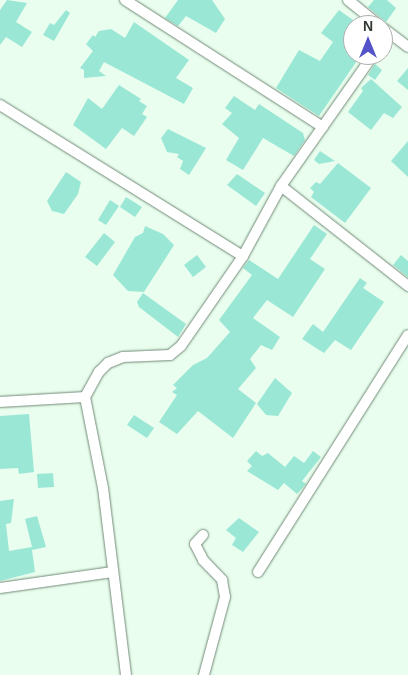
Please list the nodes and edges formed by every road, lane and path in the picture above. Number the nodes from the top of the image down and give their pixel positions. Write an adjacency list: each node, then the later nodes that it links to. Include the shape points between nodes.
1 (125, 0): 8 (street)
2 (348, 0): 3 (street)
3 (367, 15)
4 (393, 39): 5 (street)
5 (408, 47)
6 (366, 65): 8 (street)
7 (0, 105): 10 (street)
8 (323, 126): 9 (street)
9 (281, 186): 10 (street); 11 (street)
10 (243, 256): 13 (street, via 181,346 170,354 123,357 108,363)
11 (408, 286)
12 (408, 336): 17 (street)
13 (85, 397): 14 (street); 16 (street, via 103,488)
14 (0, 402)
15 (203, 535): 20 (street, via 195,544 203,560 222,580 225,597)
16 (113, 572): 18 (street); 19 (street)
17 (258, 572)
18 (0, 588)
19 (126, 675)
20 (204, 675)

